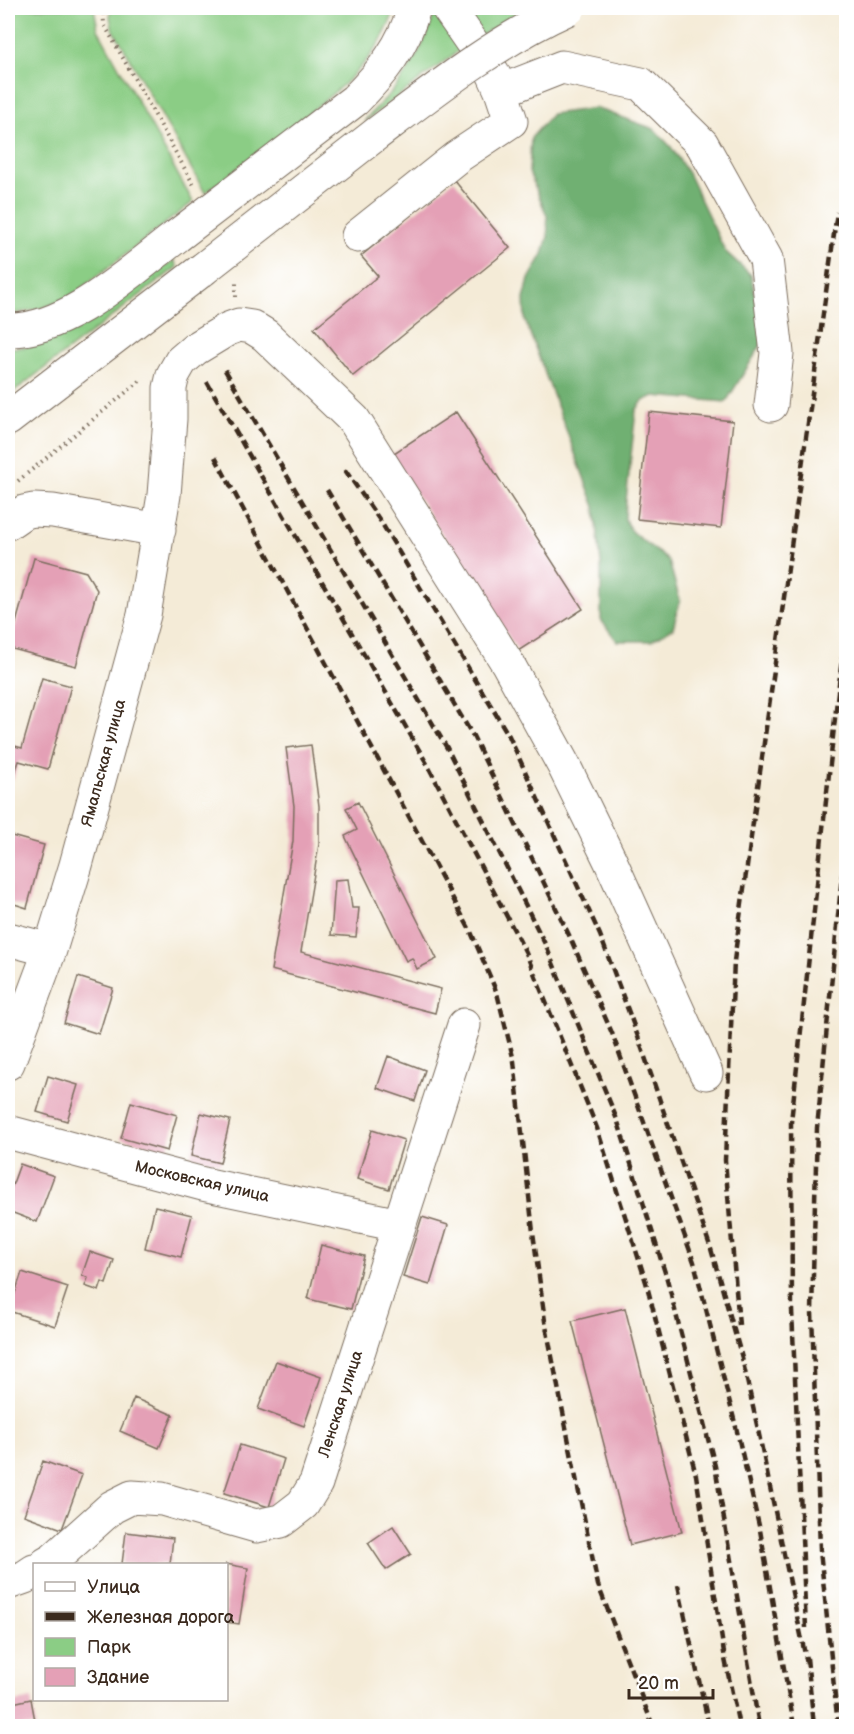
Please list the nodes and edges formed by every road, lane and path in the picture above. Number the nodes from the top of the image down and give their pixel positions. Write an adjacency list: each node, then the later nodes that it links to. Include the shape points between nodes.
1 (414, 8): 6 (street, bridge, via 394,55 355,100 75,311 50,323)
2 (448, 8): 4 (street)
3 (569, 8): 8 (street, bridge, via 503,42 458,72)
4 (501, 91): 5 (street, via 511,121 457,157); 7 (street, via 562,67 641,84 702,144 766,259 777,353)
5 (358, 236)
6 (8, 330)
7 (771, 405)
8 (8, 418)
9 (8, 523): 10 (street, via 34,510)
10 (159, 530): 12 (street, Ямальская улица, via 144,615); 15 (street, Ямальская улица, via 173,375 195,349 228,329 239,325 252,327 354,420 508,664 610,860)
11 (8, 939): 12 (street)
12 (50, 950): 14 (street, Ямальская улица)
13 (464, 1025): 17 (street, Ленская улица)
14 (8, 1062)
15 (706, 1073)
16 (8, 1132): 17 (street, Московская улица, via 203,1184)
17 (399, 1225): 18 (street, Ленская улица, via 316,1483 303,1504 281,1521 255,1526 162,1499 132,1497 112,1507)
18 (48, 1563)
19 (33, 1572): 20 (street)
20 (8, 1583)

